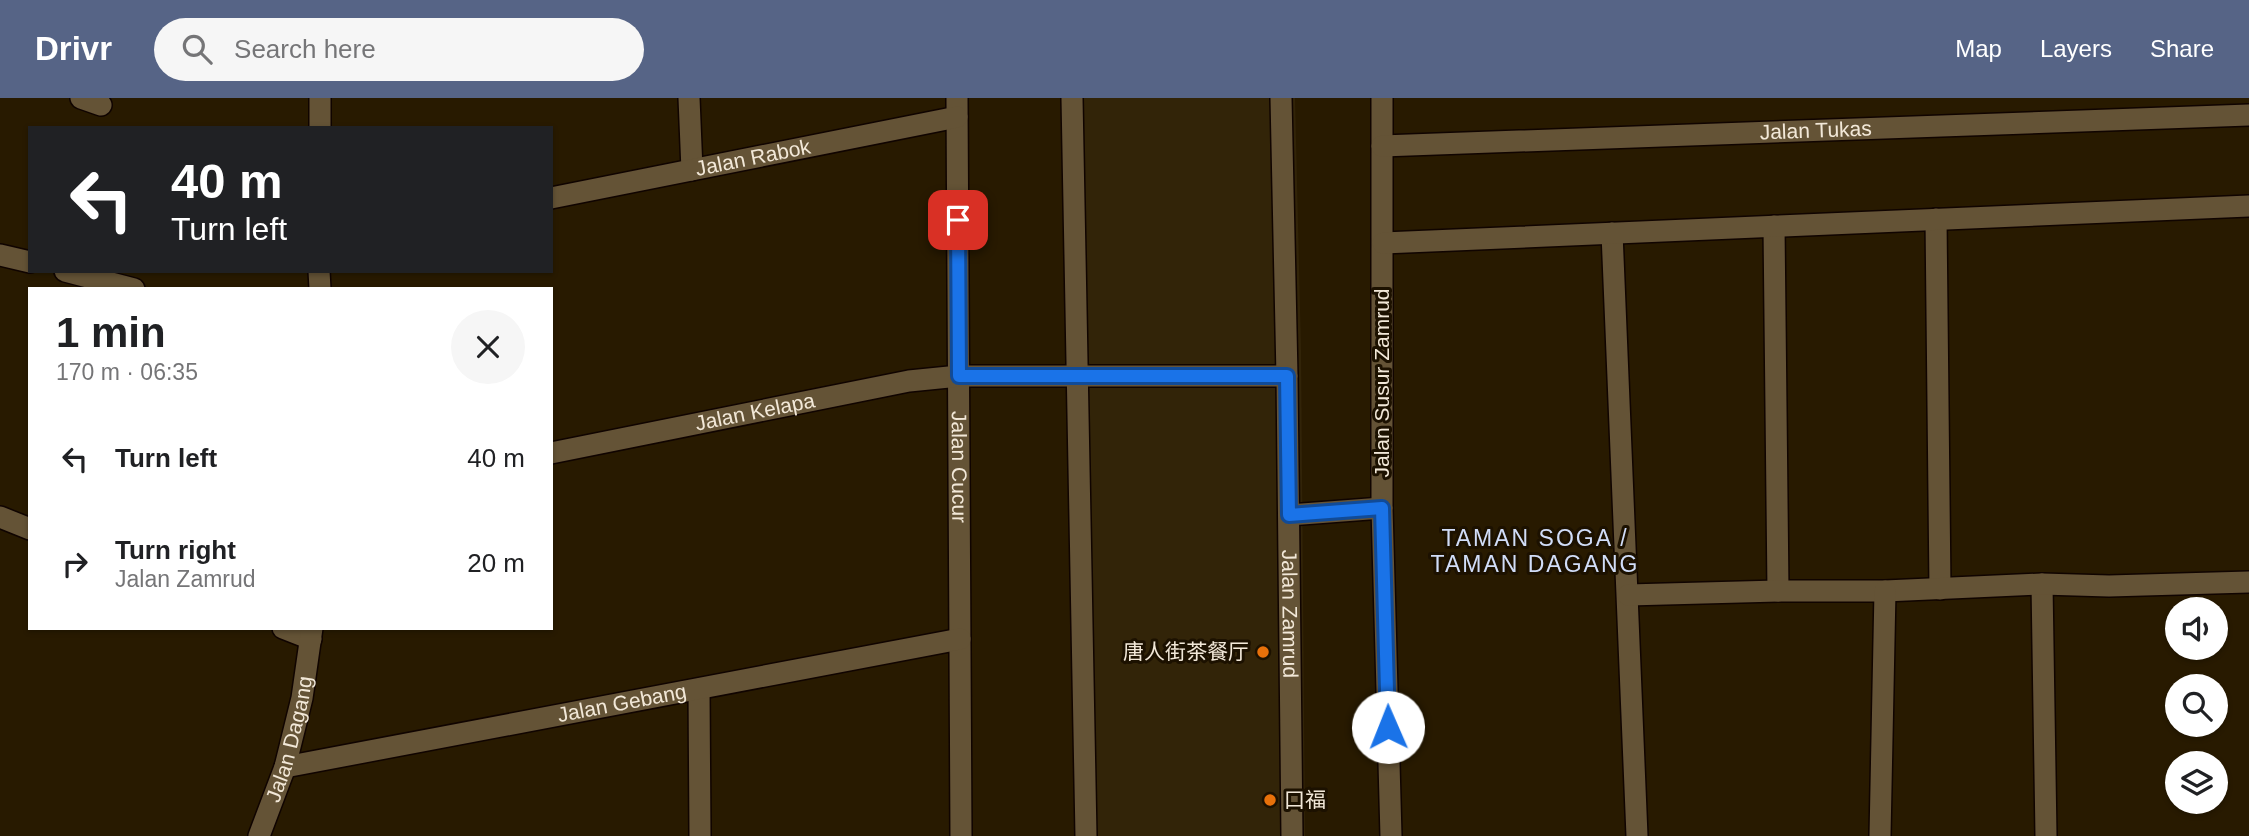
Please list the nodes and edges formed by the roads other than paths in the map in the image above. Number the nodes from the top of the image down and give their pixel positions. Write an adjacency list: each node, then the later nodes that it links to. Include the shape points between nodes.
1 (320, 98): 8 (street)
2 (689, 98): 10 (street)
3 (1072, 98): 22 (street)
4 (1281, 98): 23 (street, Jalan Zamrud)
5 (1382, 98): 9 (street, Jalan Susur Zamrud)
6 (957, 107): 10 (street, Jalan Rabok); 21 (street, Jalan Cucur)
7 (2249, 115): 9 (street, Jalan Tukas)
8 (320, 126)
9 (1382, 146): 16 (street, Jalan Susur Zamrud)
10 (691, 170): 11 (street, Jalan Rabok)
11 (553, 198)
12 (2249, 206): 13 (street)
13 (1936, 219): 14 (street); 31 (street)
14 (1774, 226): 15 (street); 32 (street)
15 (1612, 233): 16 (street); 34 (street)
16 (1383, 243): 25 (street, Jalan Susur Zamrud)
17 (0, 255): 18 (street)
18 (28, 262)
19 (73, 273): 20 (street)
20 (126, 287)
21 (959, 376): 22 (street, Jalan Kelapa); 24 (street, Jalan Kelapa, via 909,381); 37 (street, Jalan Cucur)
22 (1076, 376): 23 (street, Jalan Kelapa); 43 (street)
23 (1287, 376): 26 (street, Jalan Zamrud)
24 (553, 453)
25 (1382, 508): 26 (street); 45 (street, Jalan Susur Zamrud)
26 (1289, 515): 44 (street, Jalan Zamrud)
27 (0, 517): 28 (street)
28 (28, 528)
29 (2249, 582): 30 (street)
30 (2042, 584): 31 (street); 48 (street)
31 (1940, 589): 33 (street)
32 (1778, 591): 33 (street); 34 (street)
33 (1885, 591): 47 (street)
34 (1628, 595): 46 (street)
35 (292, 630): 36 (street, Jalan Dagang)
36 (311, 634): 39 (street, Jalan Dagang)
37 (960, 639): 38 (street, Jalan Gebang); 42 (street, Jalan Cucur)
38 (699, 689): 39 (street, Jalan Gebang); 41 (street)
39 (285, 767): 40 (street, Jalan Dagang)
40 (259, 836)
41 (700, 836)
42 (961, 836)
43 (1086, 836)
44 (1292, 836)
45 (1391, 836)
46 (1637, 836)
47 (1880, 836)
48 (2046, 836)

